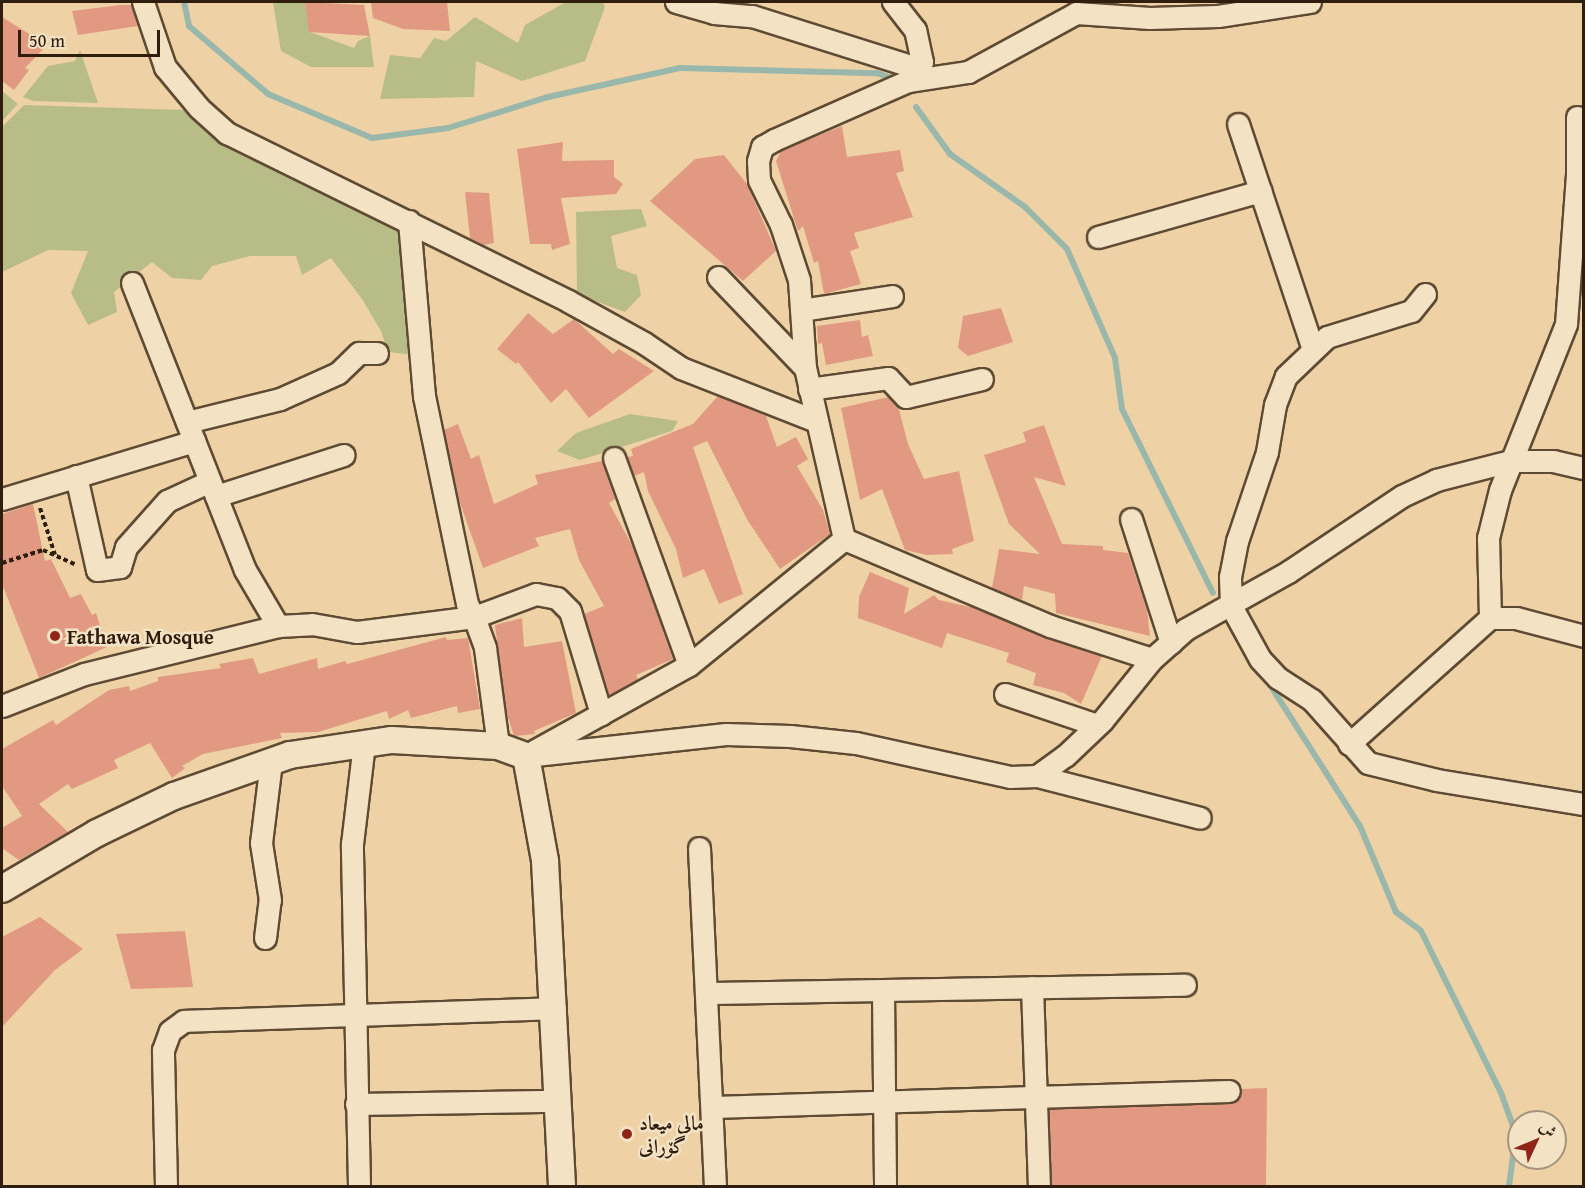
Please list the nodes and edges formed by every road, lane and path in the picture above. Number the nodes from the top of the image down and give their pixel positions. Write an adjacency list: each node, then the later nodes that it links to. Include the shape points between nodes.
1 (143, 2): 9 (street, via 165,67 227,134)
2 (676, 2): 5 (street, via 714,13 752,16)
3 (893, 2): 5 (street, via 915,30 921,62)
4 (1310, 2): 5 (street, via 1218,16 1150,18 1093,11 1076,13 968,72)
5 (908, 78): 15 (street, via 762,147 759,180 781,225 799,280)
6 (1577, 117): 25 (street, via 1577,182 1566,324)
7 (1238, 124): 8 (street)
8 (1261, 191): 10 (street); 16 (street)
9 (409, 221): 21 (street, via 587,312 681,368); 37 (street, via 424,396 467,604)
10 (1098, 237)
11 (718, 277): 18 (street)
12 (132, 283): 22 (street)
13 (1425, 294): 16 (street, via 1411,311 1345,329)
14 (892, 296): 15 (street)
15 (801, 310): 18 (street)
16 (1312, 347): 36 (street, via 1286,375 1275,405 1267,452 1237,541)
17 (377, 352): 22 (street, via 359,353 338,373 280,399)
18 (805, 368): 20 (street)
19 (982, 378): 20 (street, via 906,397 888,378)
20 (810, 389): 21 (street)
21 (816, 422): 32 (street)
22 (190, 431): 27 (street); 29 (street)
23 (344, 455): 29 (street)
24 (614, 458): 43 (street)
25 (1510, 461): 26 (street, via 1553,461); 36 (street, via 1436,480 1402,496); 38 (street, via 1488,538)
26 (1584, 468)
27 (76, 476): 28 (street); 35 (street)
28 (35, 489): 30 (street); 33 (path)
29 (213, 489): 35 (street, via 167,501 126,547 120,567); 39 (street, via 246,570)
30 (2, 500)
31 (1131, 519): 40 (street)
32 (844, 539): 42 (street, via 1050,626); 43 (street)
33 (55, 556): 34 (path, via 43,550); 35 (path)
34 (2, 563)
35 (97, 570)
36 (1225, 608): 40 (street); 49 (street, via 1260,659 1278,678 1312,700)
37 (474, 617): 39 (street, via 357,632 312,624); 46 (street, via 536,594 557,598 570,610); 50 (street, via 485,648)
38 (1490, 618): 41 (street, via 1516,618); 49 (street)
39 (278, 626): 45 (street, via 84,674)
40 (1179, 636): 42 (street)
41 (1584, 636)
42 (1152, 659): 47 (street)
43 (689, 665): 46 (street)
44 (1005, 694): 47 (street)
45 (2, 706)
46 (601, 714): 51 (street)
47 (1097, 725): 53 (street)
48 (364, 744): 50 (street, via 392,740); 52 (street); 64 (street, via 352,844)
49 (1350, 744): 54 (street, via 1368,763 1437,780)
50 (498, 746): 51 (street)
51 (526, 756): 53 (street, via 726,734 790,735 856,743 1010,777); 63 (street, via 545,861)
52 (271, 761): 57 (street, via 174,796); 58 (street, via 261,843 270,900)
53 (1037, 777): 55 (street)
54 (1584, 804)
55 (1200, 818)
56 (699, 848): 62 (street)
57 (4, 881)
58 (265, 938)
59 (1185, 985): 60 (street)
60 (1032, 987): 61 (street); 66 (street)
61 (883, 992): 62 (street); 69 (street)
62 (708, 993): 70 (street)
63 (555, 1008): 64 (street); 67 (street)
64 (353, 1017): 68 (street); 71 (street, via 184,1021 170,1031 163,1050)
65 (1229, 1091): 66 (street)
66 (1038, 1096): 69 (street); 76 (street)
67 (558, 1101): 68 (street); 73 (street)
68 (356, 1104): 72 (street)
69 (885, 1104): 70 (street); 75 (street)
70 (713, 1107): 74 (street)
71 (166, 1186)
72 (359, 1186)
73 (562, 1186)
74 (715, 1186)
75 (885, 1186)
76 (1039, 1186)

